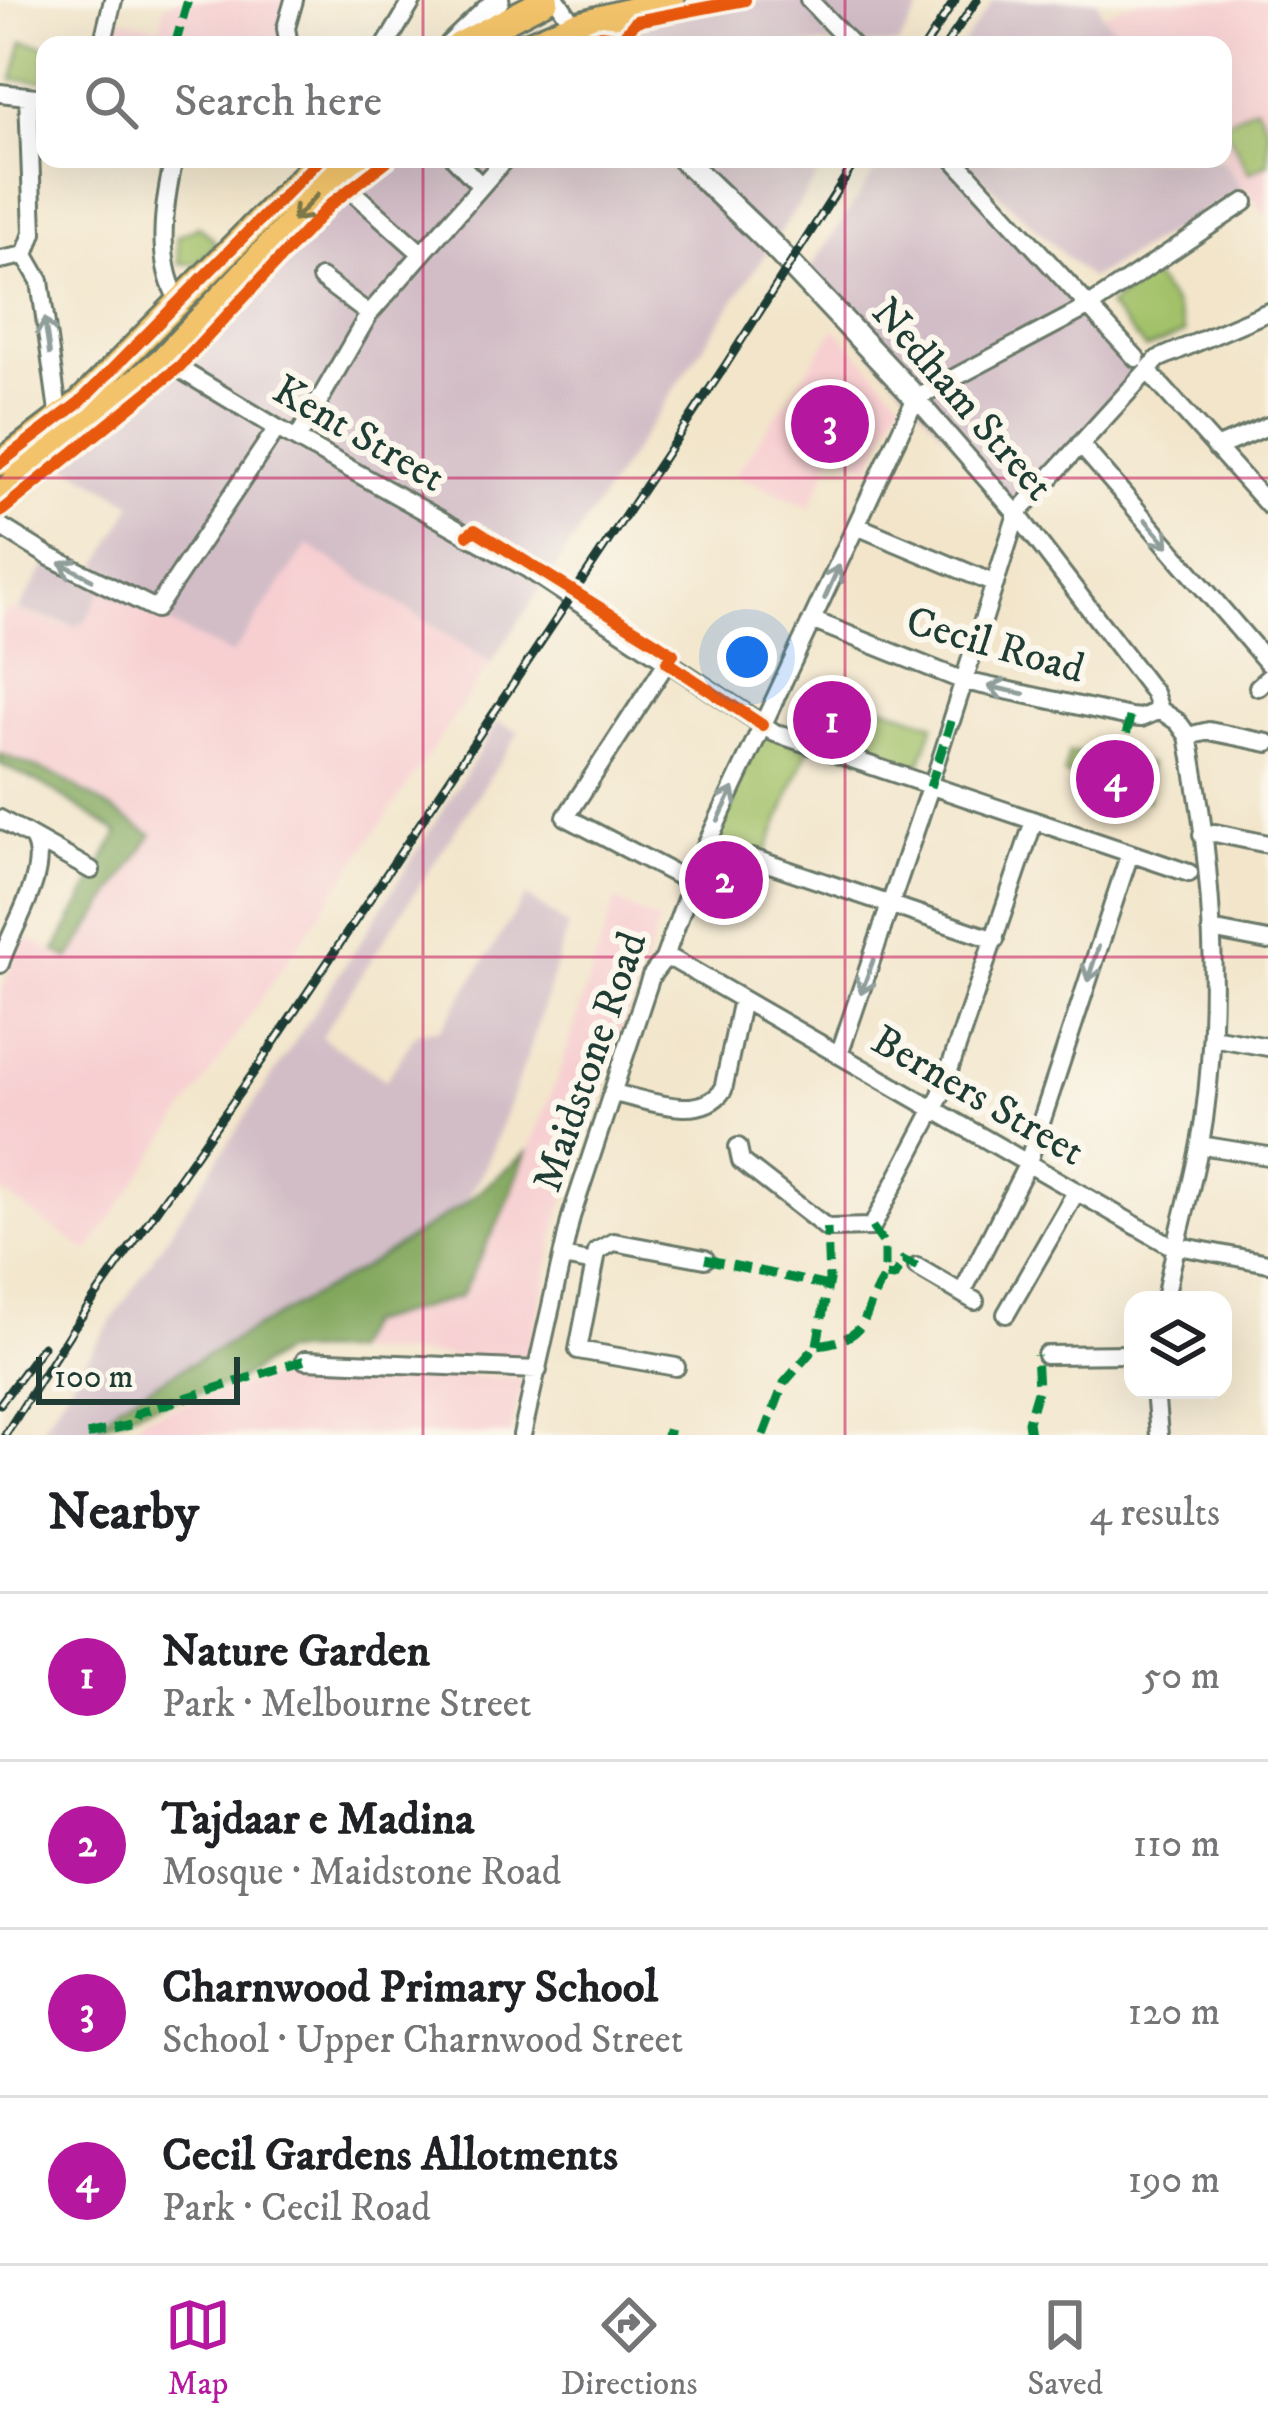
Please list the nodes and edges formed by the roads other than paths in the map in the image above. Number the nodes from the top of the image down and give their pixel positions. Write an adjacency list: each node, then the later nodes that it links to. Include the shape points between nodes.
1 (113, 0): 9 (street)
2 (294, 0): 10 (street)
3 (413, 0): 11 (street)
4 (498, 0): 12 (street)
5 (672, 0): 7 (main road)
6 (808, 0): 16 (street)
7 (628, 11): 8 (main road); 15 (main road)
8 (557, 18): 13 (main road); 14 (main road)
9 (104, 36)
10 (287, 36)
11 (391, 36)
12 (464, 36)
13 (489, 36)
14 (507, 36)
15 (613, 36)
16 (843, 36)
17 (0, 93): 18 (street)
18 (36, 97): 28 (street, via 33,233)
19 (173, 168): 32 (street, via 165,245)
20 (328, 168): 27 (street); 30 (main road, one-way to 30); 32 (main road)
21 (463, 168): 25 (street)
22 (497, 168): 25 (street)
23 (692, 168): 38 (street, Nedham Street)
24 (963, 168): 33 (street)
25 (481, 186): 27 (street)
26 (1245, 202): 33 (street)
27 (421, 253): 35 (street)
28 (25, 256): 29 (street); 40 (street, one-way to 28, via 40,280)
29 (0, 260)
30 (258, 260): 32 (main road, via 200,305); 36 (main road)
31 (320, 278): 35 (street)
32 (181, 302): 39 (main road)
33 (1088, 307): 37 (street); 38 (street)
34 (1268, 312): 37 (street)
35 (369, 314): 43 (street)
36 (164, 358): 39 (main road, via 140,356); 42 (street, Kent Street); 47 (main road)
37 (1142, 365): 44 (street); 45 (street)
38 (916, 398): 49 (street, Nedham Street); 51 (street, Maidstone Road)
39 (80, 402): 40 (main road)
40 (59, 419): 46 (main road)
41 (1268, 425): 45 (street)
42 (277, 428): 43 (street, Kent Street); 50 (street, one-way to 50, via 156,609)
43 (297, 439): 54 (street, Kent Street, via 528,569)
44 (1080, 444): 49 (street); 55 (street, one-way to 55)
45 (1216, 448): 48 (street)
46 (0, 463)
47 (0, 494)
48 (1268, 505)
49 (1016, 514): 52 (street); 57 (street, Nedham Street)
50 (0, 526)
51 (857, 526): 52 (street); 53 (street, Maidstone Road, one-way to 51)
52 (995, 584): 56 (street)
53 (814, 621): 56 (street, Cecil Road); 59 (street, Maidstone Road)
54 (668, 662): 59 (street, Kent Street); 72 (street, via 566,818)
55 (1268, 663)
56 (964, 681): 57 (street, Cecil Road, one-way to 56, via 1130,717); 58 (street)
57 (1160, 710): 60 (street, Nedham Street)
58 (951, 721): 62 (street)
59 (762, 725): 62 (street, Kent Street); 72 (street, Maidstone Road, one-way to 59)
60 (1188, 736): 61 (street, via 1209,731); 65 (street)
61 (1268, 742)
62 (930, 787): 64 (street, Kent Street); 73 (street)
63 (0, 819): 66 (street)
64 (1034, 821): 68 (street, Kent Street); 75 (street)
65 (1202, 835): 67 (street); 74 (street)
66 (34, 840): 70 (street); 78 (street, via 38,875)
67 (1268, 844)
68 (1130, 853): 71 (street, Kent Street); 88 (street, one-way to 88)
69 (752, 858): 73 (street)
70 (91, 870)
71 (1190, 874)
72 (690, 882): 77 (street, Maidstone Road)
73 (893, 905): 75 (street); 82 (street, one-way to 82)
74 (1211, 929): 76 (street); 80 (street)
75 (994, 940): 84 (street)
76 (1268, 941)
77 (664, 959): 79 (street, Berners Street); 83 (street, Maidstone Road, via 651,976)
78 (0, 964)
79 (742, 999): 82 (street, Berners Street); 83 (street, via 717,1099 696,1107)
80 (1212, 1037): 81 (street); 85 (street)
81 (1268, 1047)
82 (839, 1054): 84 (street, Berners Street)
83 (613, 1093): 91 (street, Maidstone Road)
84 (933, 1110): 86 (street, via 872,1227 827,1228 741,1161); 88 (street, Berners Street)
85 (1199, 1145): 87 (street); 90 (street)
86 (738, 1147)
87 (1268, 1156)
88 (1027, 1165): 89 (street, Berners Street); 95 (street, via 969,1297)
89 (1076, 1192): 90 (street, Berners Street); 97 (street)
90 (1175, 1246): 94 (street, Berners Street); 96 (street)
91 (562, 1257): 93 (street); 102 (street, Maidstone Road)
92 (705, 1259): 93 (street, via 614,1242)
93 (595, 1263): 101 (street, via 578,1350)
94 (1268, 1263)
95 (916, 1267)
96 (1167, 1291)
97 (1006, 1314)
98 (1124, 1354): 99 (street)
99 (1046, 1355)
100 (305, 1360): 102 (street)
101 (676, 1367)
102 (538, 1370): 104 (street, Maidstone Road)
103 (1156, 1399): 105 (street)
104 (522, 1435)
105 (1159, 1435)

